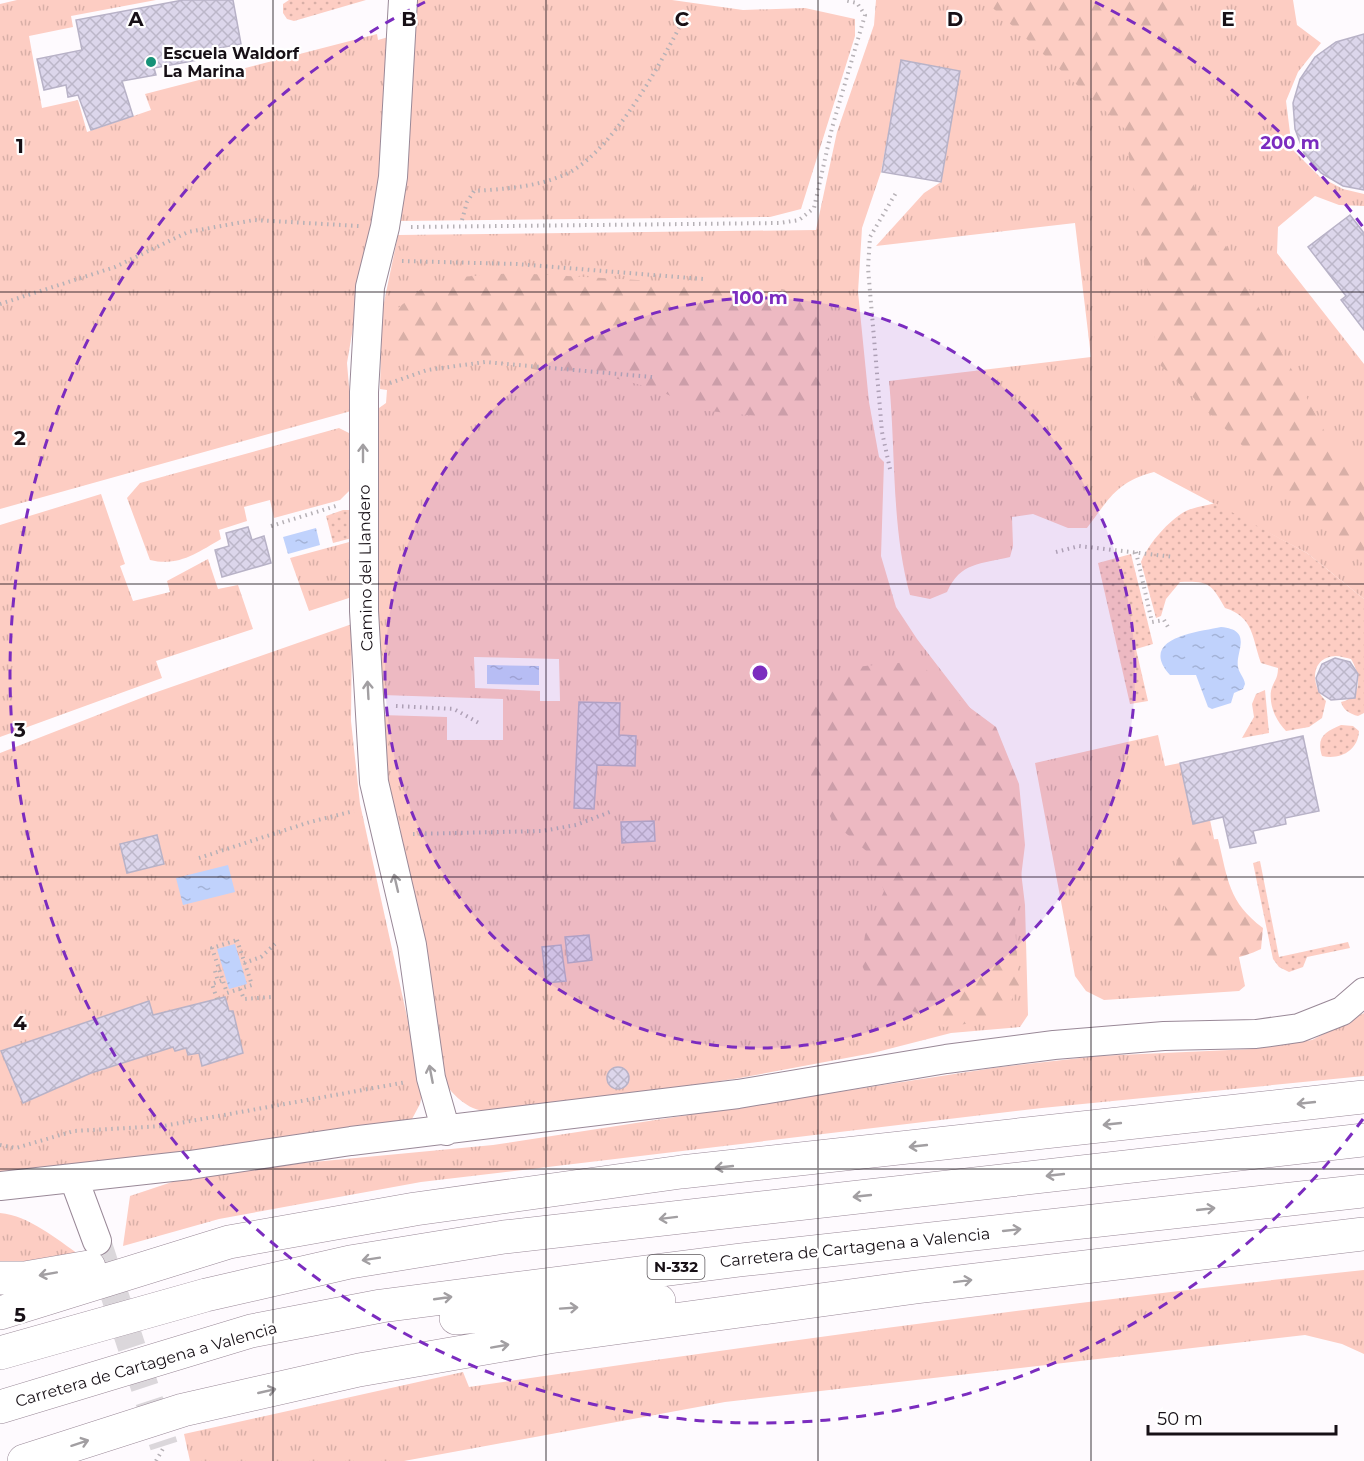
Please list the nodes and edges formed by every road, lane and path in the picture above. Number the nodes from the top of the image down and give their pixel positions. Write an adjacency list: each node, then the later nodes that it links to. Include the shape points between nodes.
1 (403, 0): 6 (street, Camino del Llandero, via 393,177)
2 (844, 0): 6 (path, via 856,3 865,15 832,128 814,208 799,220)
3 (679, 28): 5 (path, via 651,79 593,156 566,175 534,185 474,191)
4 (897, 190): 12 (path, via 870,237 868,268 882,432)
5 (462, 220)
6 (385, 227): 7 (street, Camino del Llandero); 9 (path, via 254,220 188,232 115,267)
7 (377, 260): 8 (path, via 528,264); 11 (street, Camino del Llandero, via 370,288)
8 (703, 279)
9 (0, 304)
10 (652, 377): 11 (path, via 485,362 427,370)
11 (364, 392): 13 (street, Camino del Llandero, one-way to 11)
12 (890, 469)
13 (363, 499): 14 (path); 19 (street, Camino del Llandero, one-way to 13)
14 (271, 526)
15 (1056, 552): 16 (path, via 1079,546)
16 (1136, 552): 17 (path); 18 (path, via 1152,622 1164,620)
17 (1174, 557)
18 (1168, 627)
19 (369, 705): 20 (path, via 454,709); 21 (street, Camino del Llandero)
20 (479, 723)
21 (379, 807): 23 (street, Camino del Llandero); 24 (path, via 310,822)
22 (610, 812): 23 (path, via 576,825 542,831)
23 (385, 835): 33 (street, Camino del Llandero, one-way to 23, via 412,945)
24 (199, 858)
25 (275, 944): 26 (path, via 261,957)
26 (244, 963): 28 (path, via 237,940 212,948); 29 (path, via 252,985)
27 (215, 971): 28 (path)
28 (220, 981): 29 (path, via 226,993); 32 (path, via 212,984)
29 (240, 989): 31 (path, via 244,999)
30 (1364, 992): 35 (street, via 1342,1011 1288,1029 1256,1034 1164,1036 1054,1045 738,1094)
31 (271, 997)
32 (217, 999)
33 (431, 1078): 35 (street, Camino del Llandero); 37 (path, via 163,1126 74,1131 16,1148)
34 (1364, 1097): 43 (highway, one-way to 43, via 681,1172 415,1209)
35 (446, 1131): 38 (street)
36 (1364, 1140): 47 (highway, one-way to 47, via 493,1239 350,1262 206,1295)
37 (0, 1145)
38 (74, 1179): 39 (street); 42 (street)
39 (0, 1186)
40 (1364, 1191): 48 (highway, Carretera de Cartagena a Valencia / N-332, one-way to 40, via 251,1331 381,1306 740,1260)
41 (1364, 1234): 45 (highway, N-332, one-way to 41)
42 (97, 1241)
43 (229, 1242): 44 (highway, one-way to 44, via 25,1278); 46 (highway)
44 (0, 1278)
45 (916, 1287): 48 (highway, N-332, one-way to 45, via 254,1348 390,1325 727,1296); 50 (highway, N-332, one-way to 45, via 183,1410 359,1370 549,1337)
46 (0, 1313)
47 (0, 1353)
48 (8, 1404)
49 (164, 1446): 51 (path)
50 (24, 1461)
51 (156, 1461)

